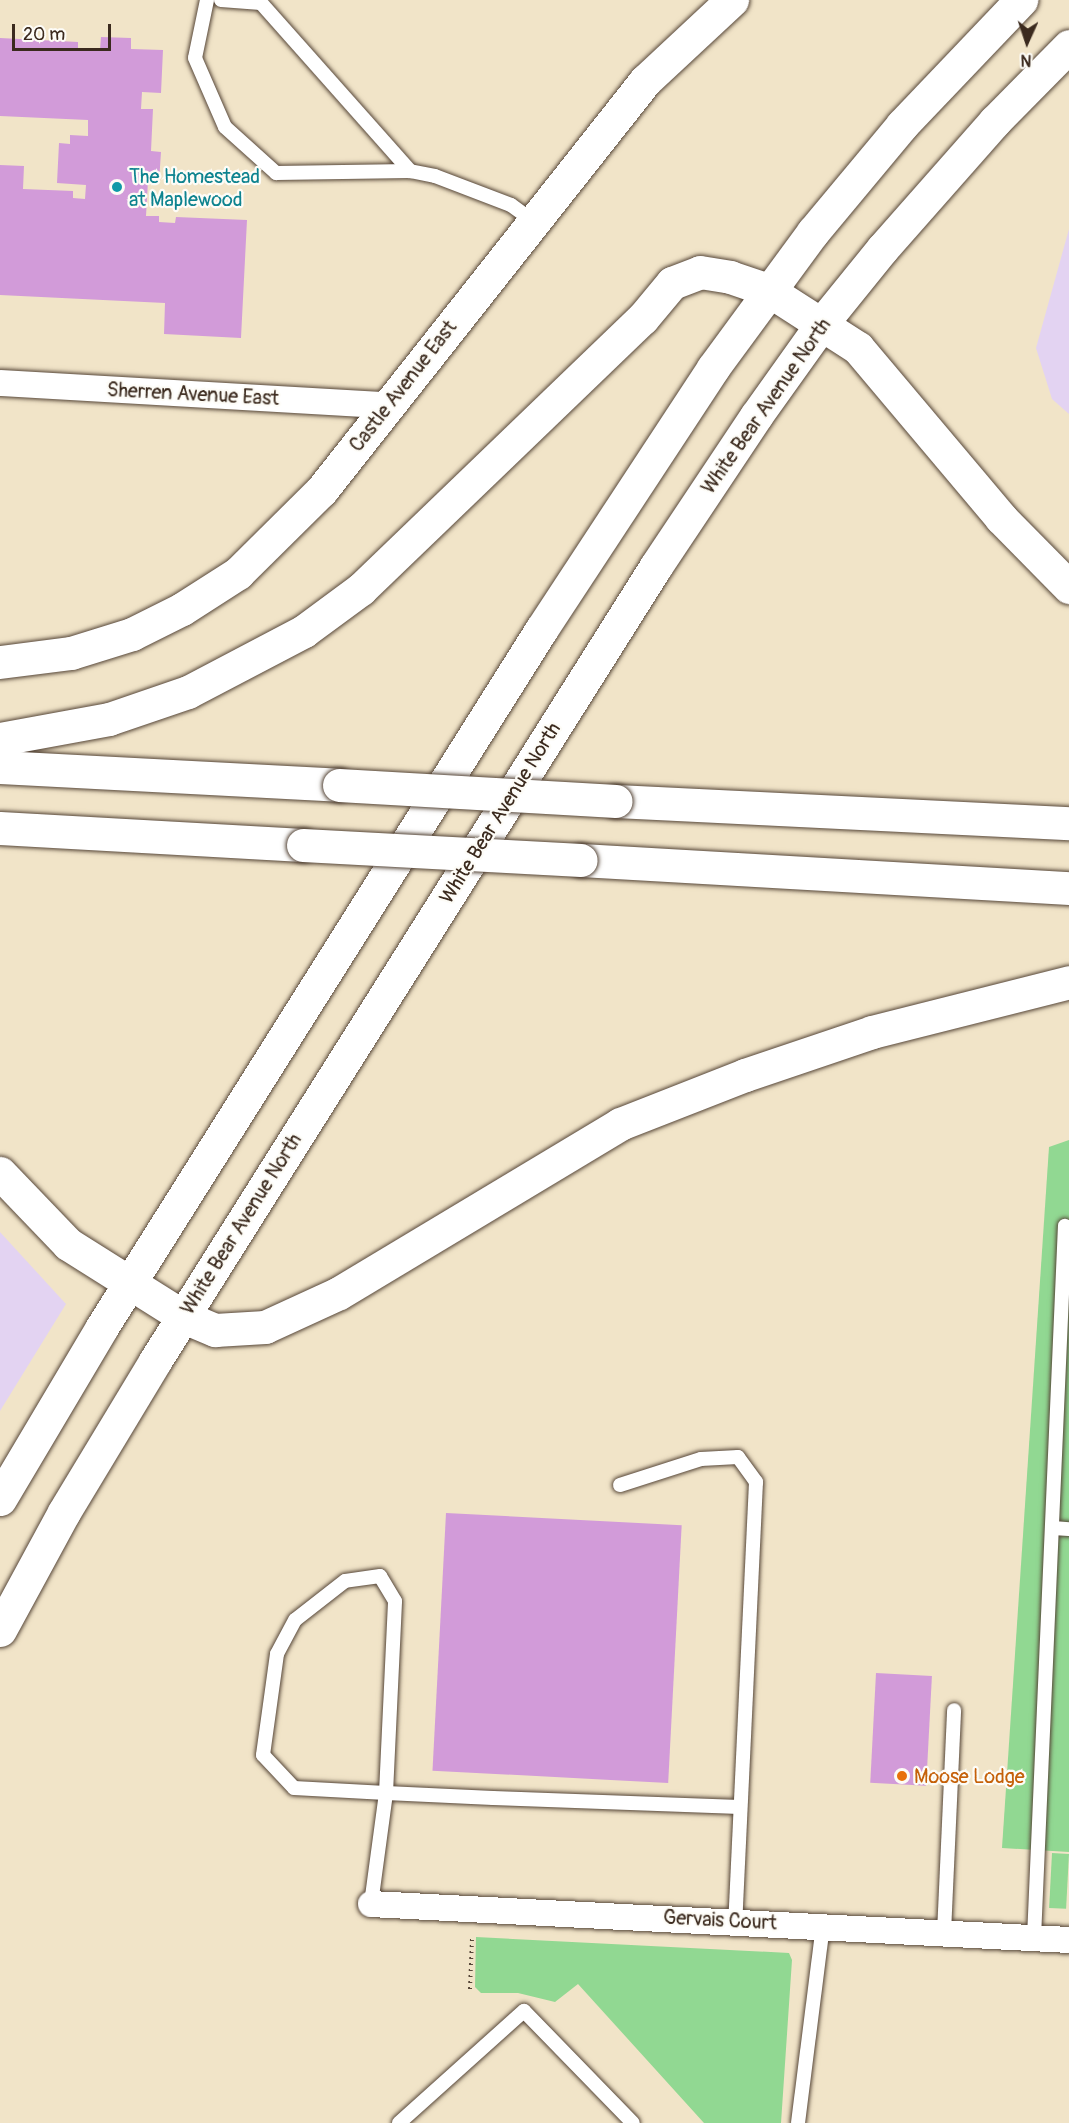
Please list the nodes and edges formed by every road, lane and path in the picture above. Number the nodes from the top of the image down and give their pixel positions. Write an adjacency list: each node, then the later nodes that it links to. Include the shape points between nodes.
1 (207, 0): 6 (lane, via 195,58 225,128 276,173)
2 (221, 0): 6 (lane, via 261,3)
3 (732, 0): 7 (main road, Castle Avenue East, via 645,81)
4 (1021, 0): 8 (main road, via 902,125)
5 (1069, 46): 9 (main road, White Bear Avenue North, via 935,187)
6 (410, 171): 7 (lane, via 435,176 511,205)
7 (533, 221): 11 (main road, Castle Avenue East)
8 (768, 290): 9 (main road); 14 (main road, via 730,276 700,272 672,283 642,319 362,590 304,631 188,692 109,719); 22 (main road, via 541,630)
9 (823, 322): 12 (main road, via 858,348 1001,518); 23 (main road, White Bear Avenue North, via 656,566)
10 (0, 383): 11 (street, Sherren Avenue East)
11 (385, 405): 13 (main road, Castle Avenue East, via 321,491 238,573 182,609 132,634 71,653)
12 (1069, 587)
13 (0, 662)
14 (0, 739)
15 (0, 767): 16 (main road, bridge)
16 (1069, 824)
17 (0, 828): 18 (main road, bridge)
18 (1069, 888)
19 (1069, 982): 23 (main road, via 872,1032 745,1075 620,1124 339,1293 265,1327 214,1330)
20 (0, 1173): 22 (main road, via 68,1244)
21 (1069, 1233): 26 (lane, via 1065,1226)
22 (128, 1284): 23 (main road); 25 (main road)
23 (183, 1317): 28 (main road, White Bear Avenue North, via 64,1512)
24 (620, 1485): 31 (lane, via 701,1459 738,1457 756,1482)
25 (0, 1499)
26 (1053, 1528): 27 (lane); 37 (lane)
27 (1069, 1529)
28 (0, 1630)
29 (954, 1710): 36 (lane)
30 (387, 1793): 30 (lane, via 294,1788 263,1755 278,1654 294,1620 345,1581 380,1576 395,1601); 31 (lane); 32 (lane)
31 (740, 1807): 34 (lane)
32 (371, 1904): 33 (street, Gervais Court)
33 (474, 1908): 34 (street, Gervais Court); 39 (path)
34 (735, 1921): 35 (street, Gervais Court)
35 (823, 1925): 36 (street, Gervais Court); 42 (lane)
36 (944, 1933): 37 (street, Gervais Court)
37 (1034, 1938): 38 (street, Gervais Court)
38 (1069, 1940)
39 (470, 1989)
40 (399, 2123): 41 (lane, via 524,2011)
41 (633, 2123)
42 (798, 2123)

